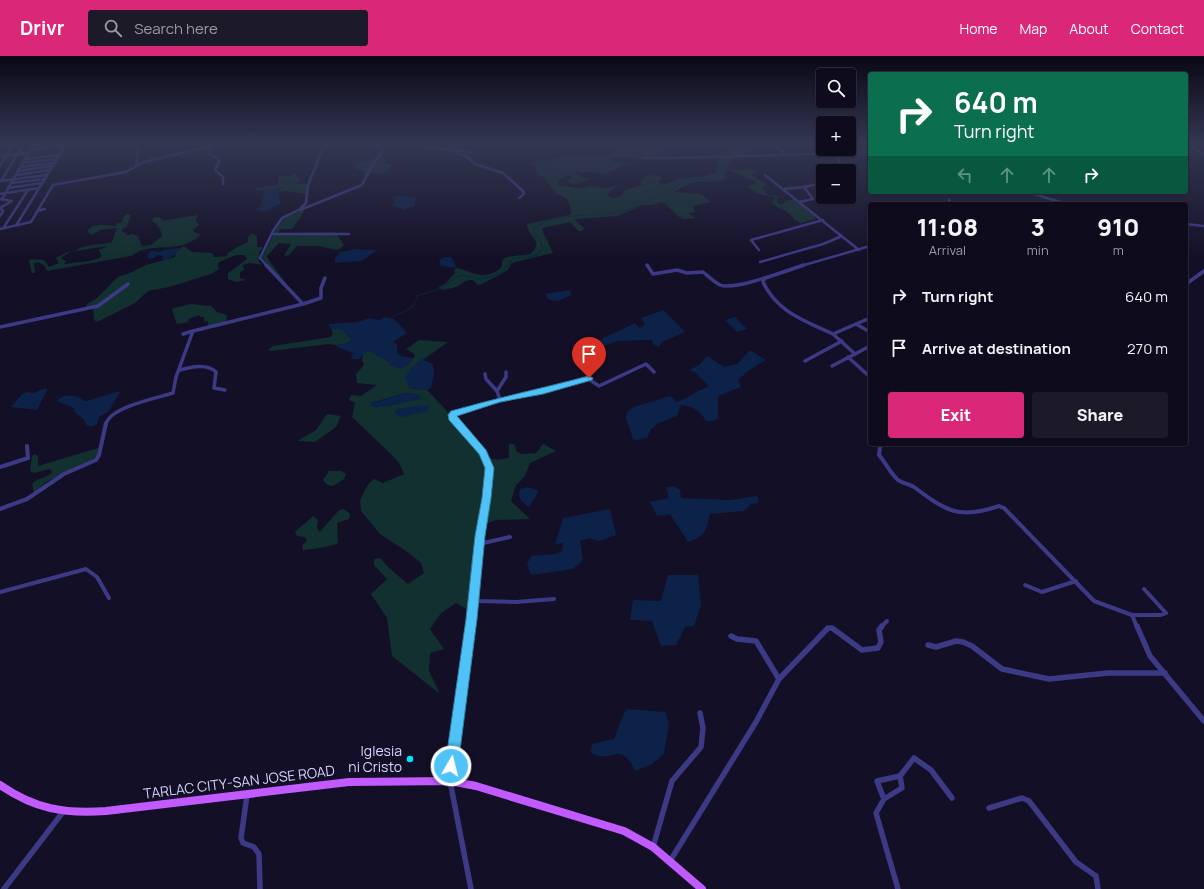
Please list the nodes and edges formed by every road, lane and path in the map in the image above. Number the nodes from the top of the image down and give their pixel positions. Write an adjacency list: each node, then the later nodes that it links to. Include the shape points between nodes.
1 (25, 182): 8 (street)
2 (71, 182): 25 (street, via 53,185)
3 (309, 182): 24 (street, via 306,202)
4 (363, 182): 24 (street, via 362,185)
5 (513, 182): 18 (street, via 523,191 524,194)
6 (773, 182): 13 (street)
7 (42, 183): 11 (street); 12 (street)
8 (11, 184): 11 (street)
9 (816, 184): 10 (street)
10 (804, 187): 13 (street); 20 (street, via 813,199)
11 (8, 188): 15 (street)
12 (39, 188): 14 (street); 28 (street)
13 (783, 189): 20 (street)
14 (28, 190): 15 (street); 31 (street)
15 (6, 193): 16 (street); 19 (street)
16 (0, 194)
17 (1034, 194): 21 (street)
18 (519, 198)
19 (1, 199): 22 (street, via 12,201)
20 (799, 202): 27 (street)
21 (1062, 202)
22 (0, 208): 26 (street, via 3,211)
23 (45, 209): 25 (street)
24 (298, 210): 33 (street, via 284,216)
25 (37, 211): 32 (street, via 30,222)
26 (0, 216)
27 (822, 220): 35 (street); 37 (street, via 750,240)
28 (17, 224)
29 (1188, 224): 30 (street)
30 (1204, 226)
31 (4, 227)
32 (0, 229)
33 (272, 234): 34 (street); 46 (street, via 260,260)
34 (350, 234)
35 (842, 236): 38 (street); 39 (street)
36 (868, 247): 38 (street)
37 (759, 250)
38 (859, 250): 43 (street)
39 (760, 262)
40 (647, 265): 43 (street, via 653,274 677,270 687,273 703,272 726,287)
41 (1204, 271): 44 (street)
42 (325, 278): 46 (street, via 321,298)
43 (764, 278): 53 (street, via 767,290 787,312)
44 (1188, 283)
45 (128, 284): 49 (street, via 98,306)
46 (303, 304): 50 (street)
47 (868, 319): 48 (street)
48 (856, 324): 51 (street); 53 (street)
49 (0, 327)
50 (193, 331): 52 (street); 60 (street)
51 (868, 331)
52 (183, 334)
53 (833, 334): 54 (street)
54 (842, 341): 56 (street); 58 (street)
55 (868, 347): 56 (street)
56 (855, 354): 57 (street)
57 (848, 357): 59 (street); 64 (street)
58 (805, 361)
59 (832, 366)
60 (180, 370): 65 (street, via 196,366 213,369 216,372 214,388); 71 (street, via 173,393 131,405 109,416 100,455 96,460 64,474 28,499)
61 (506, 372): 66 (street)
62 (654, 372): 67 (street, via 646,364 599,386 587,378)
63 (485, 374): 66 (street, via 486,379)
64 (868, 375)
65 (225, 390)
66 (497, 391): 67 (street)
67 (500, 400): 73 (street, via 452,415 483,452 489,465 488,492)
68 (27, 446): 70 (street, via 28,458)
69 (881, 446): 74 (street, via 879,455 898,480 910,484 944,508 958,513 982,512 999,506 1004,508)
70 (0, 467)
71 (0, 509)
72 (510, 537): 73 (street)
73 (479, 544): 80 (street)
74 (1076, 581): 75 (street, via 1042,592); 81 (street, via 1094,601)
75 (1025, 584)
76 (1144, 589): 81 (street, via 1166,613)
77 (0, 592): 78 (street, via 86,569 92,570 97,576)
78 (109, 598)
79 (554, 599): 80 (street, via 516,602)
80 (474, 601): 90 (street)
81 (1132, 615): 85 (street, via 1150,656)
82 (887, 622): 86 (street, via 879,630 881,642 875,650 862,650 832,628 828,628)
83 (731, 636): 86 (street, via 756,641)
84 (928, 645): 85 (street, via 936,647 956,641 963,642 1002,668 1049,679 1108,673)
85 (1165, 673): 88 (street)
86 (779, 679): 98 (street, via 756,722)
87 (700, 713): 97 (street, via 703,729 700,748 696,756 672,781)
88 (1204, 722)
89 (900, 776): 93 (street, via 912,759 918,759 931,770); 94 (street, via 902,788); 94 (street, via 877,781)
90 (450, 780): 92 (main road, TARLAC CITY-SAN JOSE ROAD, via 349,782); 97 (main road, TARLAC CITY-SAN JOSE ROAD, via 614,827); 101 (street)
91 (0, 785): 96 (main road, TARLAC CITY-SAN JOSE ROAD, via 30,804)
92 (247, 795): 96 (main road, TARLAC CITY-SAN JOSE ROAD, via 106,811); 100 (street, via 241,838 243,843 254,848 259,854)
93 (952, 798)
94 (884, 800): 103 (street, via 876,813)
95 (989, 808): 104 (street, via 1022,798 1029,801 1076,862 1096,876)
96 (63, 812): 99 (street)
97 (653, 847): 98 (main road, TARLAC CITY-SAN JOSE ROAD)
98 (670, 860): 102 (main road, TARLAC CITY-SAN JOSE ROAD)
99 (4, 889)
100 (260, 889)
101 (471, 889)
102 (702, 889)
103 (898, 889)
104 (1098, 889)

